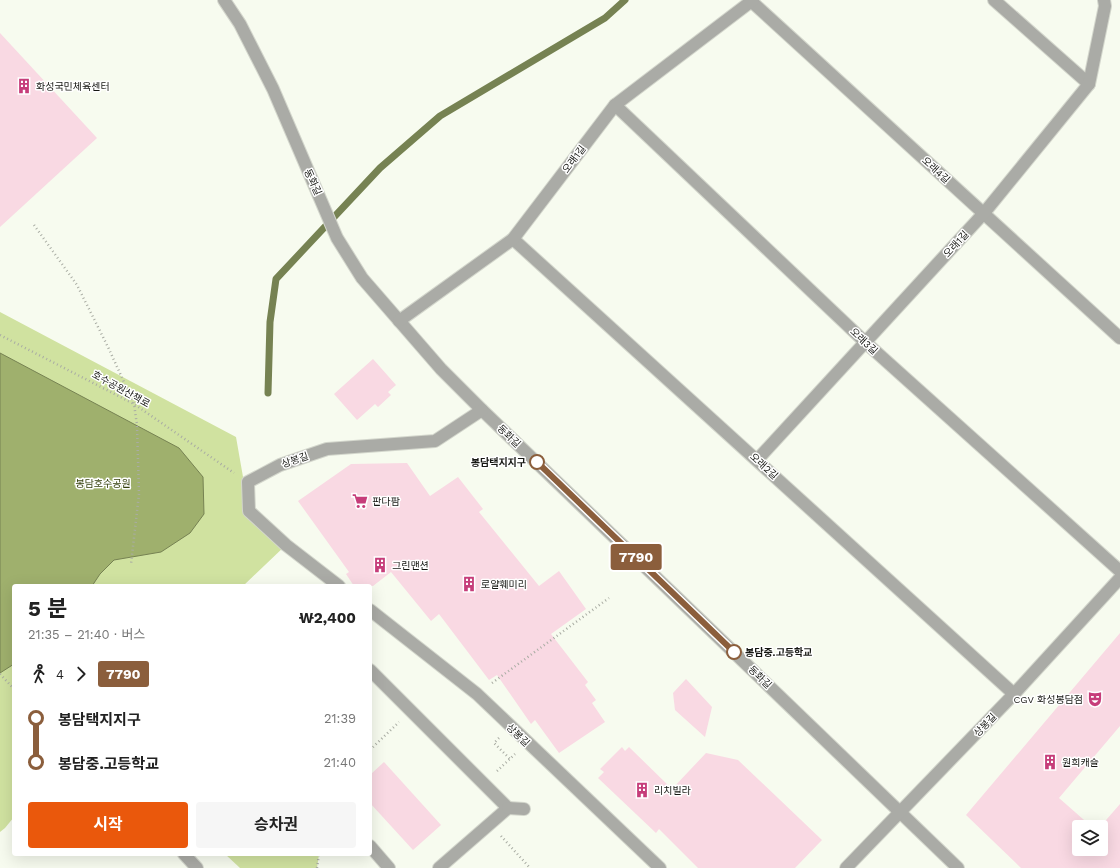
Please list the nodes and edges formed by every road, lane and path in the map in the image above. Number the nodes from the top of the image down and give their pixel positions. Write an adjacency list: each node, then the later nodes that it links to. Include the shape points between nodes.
1 (224, 0): 10 (street, 동화길, via 240,24 273,89 337,238 362,278)
2 (994, 0): 5 (street)
3 (1104, 0): 5 (street, 오래1길, via 1105,6)
4 (752, 1): 6 (street, 오래1길); 7 (street, 오래4길)
5 (1089, 84): 7 (street, 오래1길)
6 (615, 105): 9 (street, 오래1길); 13 (street, 오래3길)
7 (984, 213): 12 (street, 오래4길); 13 (street, 오래1길)
8 (34, 225): 14 (path, via 77,286)
9 (513, 239): 10 (street, 오래1길); 16 (street, 오래2길)
10 (399, 321): 15 (street, 동화길, via 441,369)
11 (0, 335): 14 (path, 호수공원산책로)
12 (1120, 338)
13 (865, 342): 16 (street, 오래1길); 19 (street, 오래3길)
14 (134, 404): 17 (path, 호수공원산책로); 18 (path, via 139,494)
15 (482, 410): 17 (street, 상봉길, via 435,441 327,449 280,465); 35 (street, 동화길)
16 (757, 460): 28 (street, 오래2길)
17 (248, 482): 21 (street, via 249,511 286,545)
18 (131, 564)
19 (1120, 571)
20 (1120, 578): 28 (street, 상봉길)
21 (336, 584)
22 (609, 598): 27 (path)
23 (372, 612): 27 (street, 상봉길)
24 (372, 672): 29 (street)
25 (0, 674): 26 (path)
26 (12, 687)
27 (477, 694): 45 (street, 상봉길)
28 (1014, 694): 35 (street, 상봉길)
29 (410, 710): 30 (path); 33 (street)
30 (372, 748)
31 (516, 753): 32 (path)
32 (510, 759)
33 (508, 808): 34 (street); 36 (street)
34 (524, 810)
35 (901, 812): 46 (street, 상봉길); 47 (street, 동화길)
36 (490, 824): 43 (street); 44 (path)
37 (372, 848): 42 (street)
38 (186, 856): 40 (street)
39 (319, 856): 41 (path)
40 (197, 868)
41 (317, 868)
42 (389, 868)
43 (439, 868)
44 (530, 868)
45 (660, 868)
46 (846, 868)
47 (958, 868)

